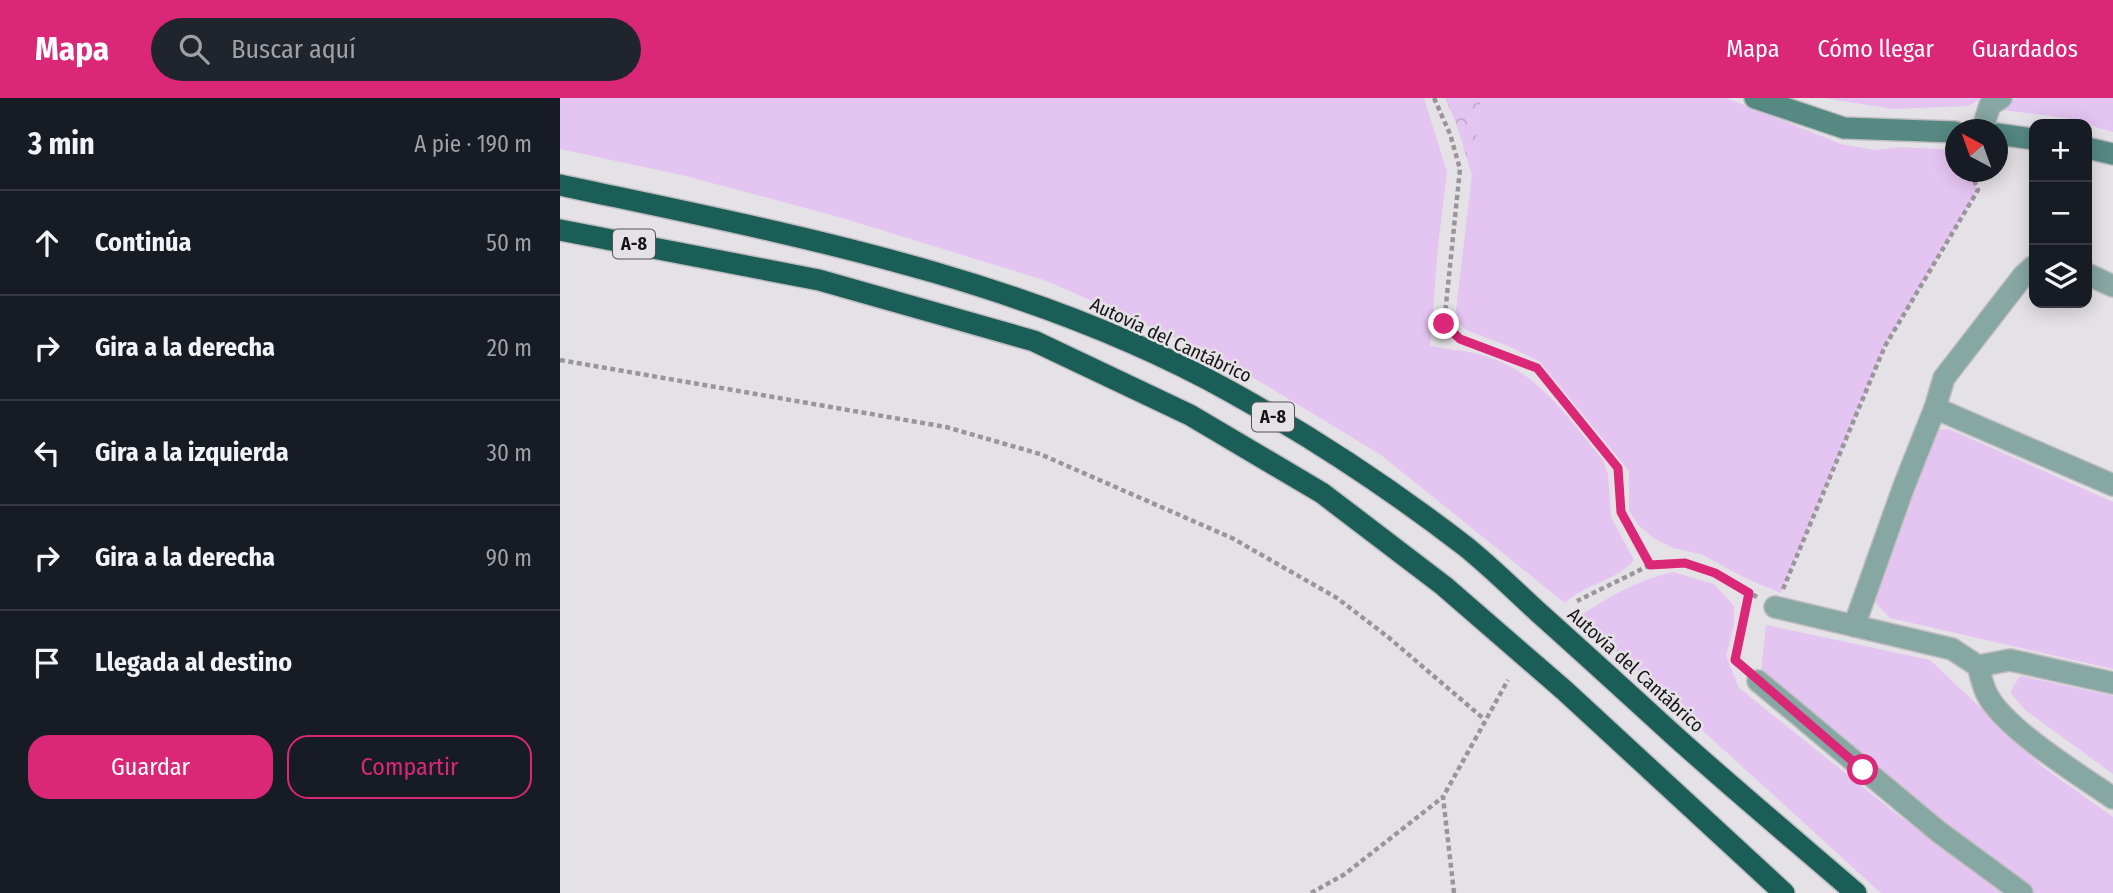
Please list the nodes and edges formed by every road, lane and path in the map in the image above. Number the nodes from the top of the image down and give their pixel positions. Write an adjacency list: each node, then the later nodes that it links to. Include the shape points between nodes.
1 (1434, 98): 19 (path, via 1460,169 1444,324 1460,339 1537,368 1618,468 1621,512)
2 (1755, 98): 5 (street, via 1844,128)
3 (2001, 98): 4 (street, via 1990,105)
4 (1986, 119)
5 (1945, 132)
6 (2008, 135): 7 (street)
7 (2029, 138)
8 (2092, 150): 9 (street)
9 (2113, 154)
10 (1975, 182): 21 (path, via 1978,190 1885,346 1781,593)
11 (560, 185): 35 (highway, Autovía del Cantábrico / A-8, via 831,246 1043,306 1229,390 1367,475 1466,547)
12 (560, 230): 34 (highway, A-8, via 819,280 1034,341 1190,415 1322,493 1444,586)
13 (2029, 271): 17 (street, via 1944,378)
14 (2092, 277): 15 (street)
15 (2113, 286)
16 (560, 360): 29 (path, via 946,427 1040,454 1232,538 1337,598)
17 (1935, 408): 18 (street); 24 (street)
18 (2113, 485)
19 (1650, 565): 20 (path, via 1685,563 1715,573); 22 (path)
20 (1749, 593): 23 (path); 27 (path, via 1735,660)
21 (1794, 595)
22 (1577, 601)
23 (1775, 607): 24 (street)
24 (1854, 626): 25 (street, via 1952,649)
25 (1978, 666): 28 (street, via 2010,660); 31 (street, via 1987,696 2004,717)
26 (1507, 680): 29 (path)
27 (1758, 681): 36 (street, via 1939,832)
28 (2113, 683)
29 (1484, 719): 30 (path)
30 (1443, 797): 32 (path, via 1345,874); 33 (path)
31 (2113, 798)
32 (1311, 893)
33 (1454, 893)
34 (1784, 893)
35 (1856, 893)
36 (2022, 893)

